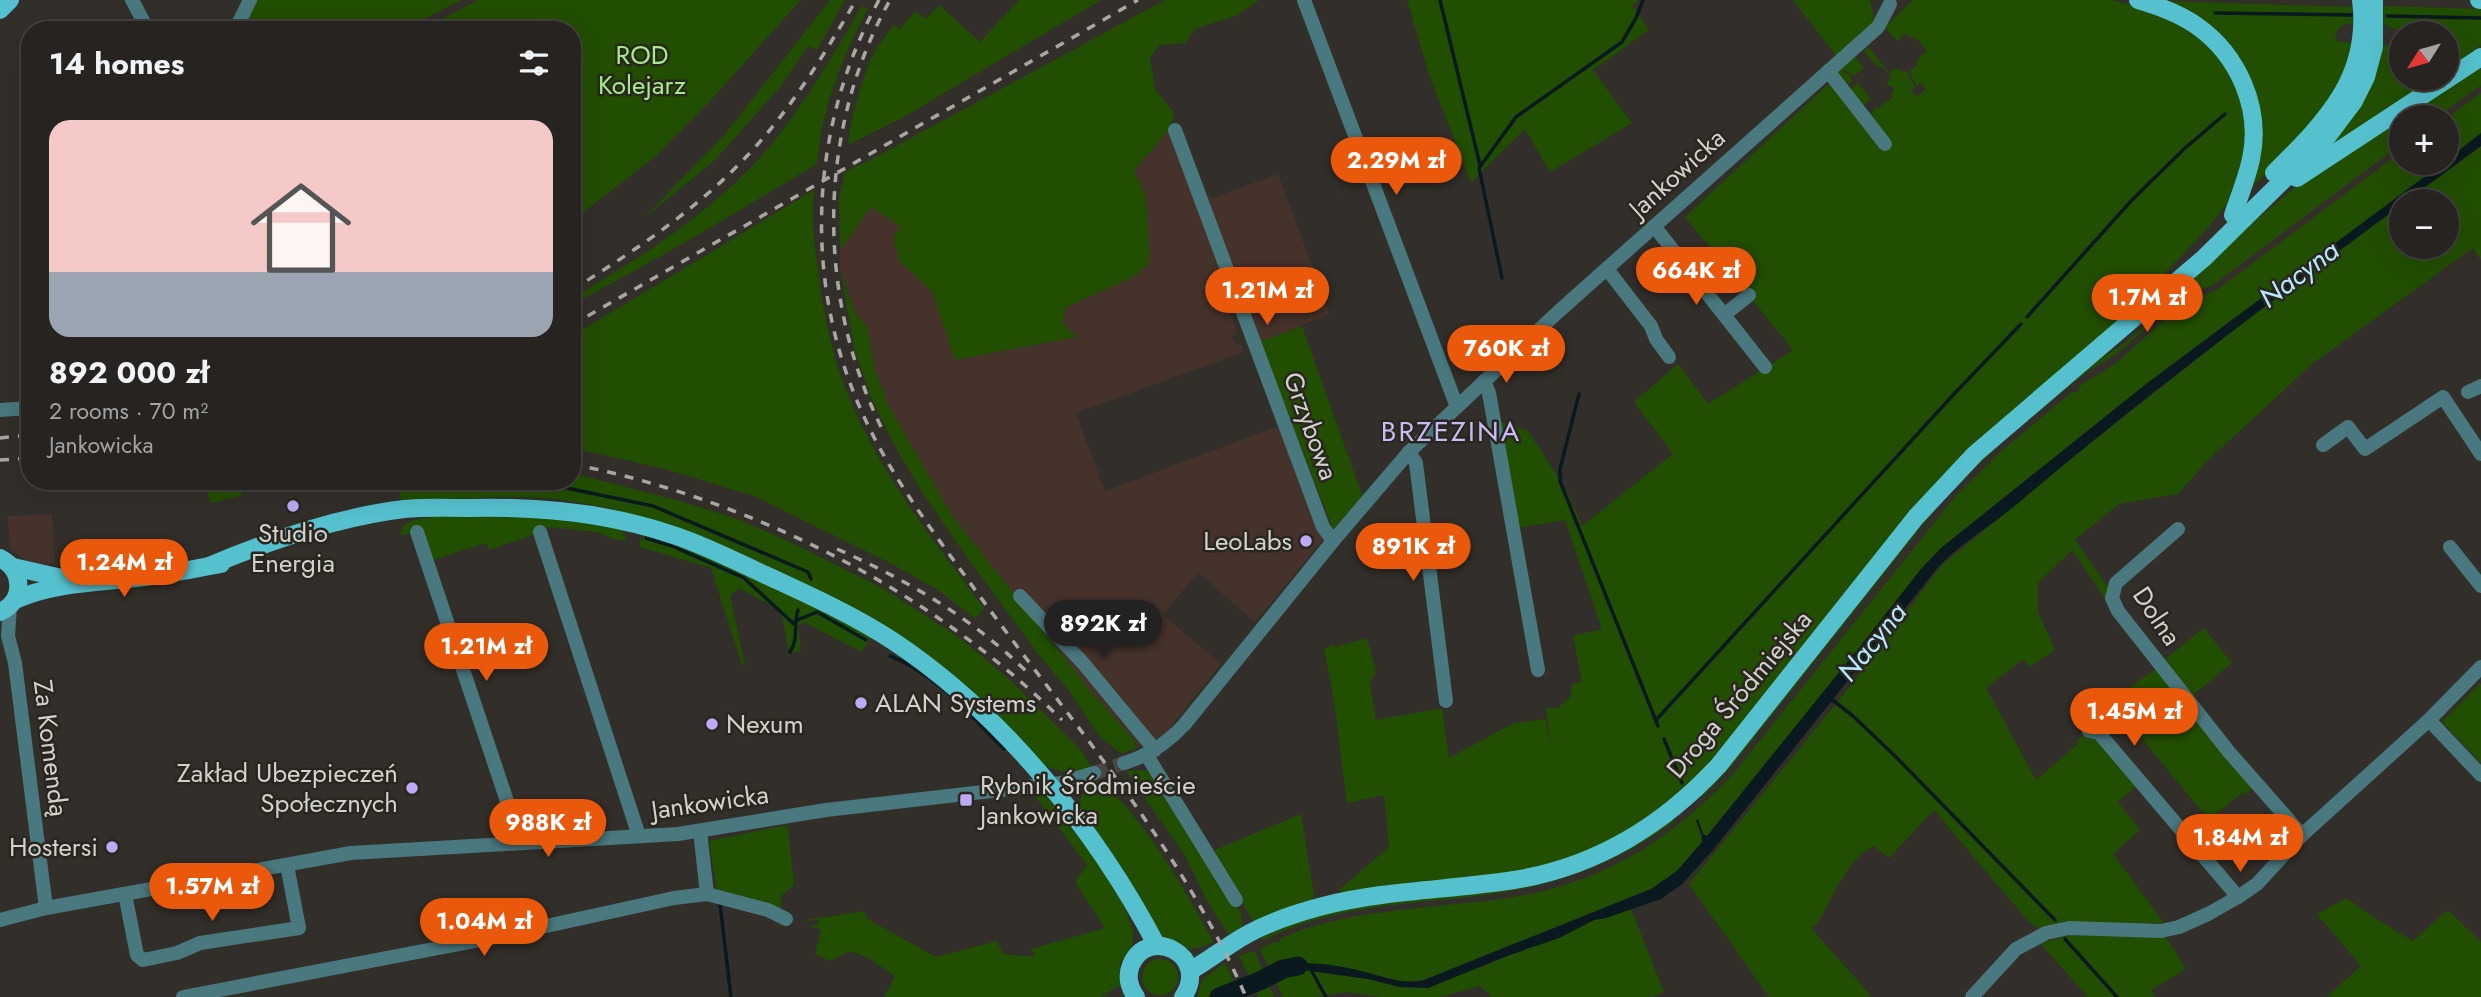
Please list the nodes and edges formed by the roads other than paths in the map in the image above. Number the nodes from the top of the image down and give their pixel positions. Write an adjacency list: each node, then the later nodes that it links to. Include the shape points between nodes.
1 (10, 0): 9 (main road)
2 (132, 0): 10 (street)
3 (250, 0): 11 (street)
4 (1304, 0): 27 (street)
5 (2138, 0): 18 (main road, via 2195,24 2222,48 2241,79 2252,117 2253,144)
6 (2361, 0): 12 (main road)
7 (2374, 0): 12 (main road)
8 (1890, 4): 14 (street, Jankowicka, via 1878,27)
9 (0, 10)
10 (143, 21)
11 (240, 21)
12 (2367, 47): 17 (main road, Droga Śródmiejska, via 2360,89 2342,120); 18 (main road, Droga Śródmiejska, via 2331,112)
13 (2481, 57): 17 (main road, via 2308,172)
14 (1828, 71): 16 (street); 19 (street, Jankowicka)
15 (1175, 130): 36 (street, Grzybowa, via 1323,527)
16 (1885, 144)
17 (2274, 189): 21 (main road, Droga Śródmiejska)
18 (2233, 215): 21 (main road, Droga Śródmiejska)
19 (1654, 226): 20 (street, Jankowicka); 23 (street)
20 (1607, 269): 24 (street); 26 (street, Jankowicka)
21 (2174, 282): 67 (main road, Droga Śródmiejska, via 1948,480 1719,765 1655,823 1602,854 1557,870 1511,881 1334,903 1281,920)
22 (1749, 295): 23 (street)
23 (1724, 315): 25 (street)
24 (1669, 357)
25 (1765, 367)
26 (1484, 381): 27 (street, Jankowicka); 45 (street)
27 (1457, 407): 31 (street, Jankowicka)
28 (21, 409): 29 (street)
29 (0, 410)
30 (2323, 445): 32 (street, via 2348,427 2365,450 2442,397)
31 (1409, 452): 36 (street, Jankowicka); 46 (street, via 1416,463)
32 (2481, 454)
33 (2178, 529): 55 (street, Dolna, via 2116,583 2112,597 2216,736)
34 (540, 531): 56 (street)
35 (417, 532): 57 (street)
36 (1333, 541): 49 (street, Jankowicka, via 1184,725)
37 (2450, 547): 40 (street)
38 (4, 559): 39 (main road); 42 (main road, via 19,582)
39 (79, 582): 42 (main road, via 34,592); 53 (main road, via 209,566 344,520 414,508 547,509 610,518 664,532 730,558 903,648 976,706)
40 (2481, 586)
41 (1020, 596): 49 (street, via 1083,663)
42 (8, 606): 43 (street, Za Komendą)
43 (4, 632): 63 (street, Za Komendą, via 15,663)
44 (2481, 667): 47 (street)
45 (1538, 670)
46 (1446, 701)
47 (2429, 720): 52 (street); 55 (street)
48 (2089, 731): 61 (street, via 2099,733)
49 (1151, 752): 50 (street, Jankowicka); 62 (street)
50 (1124, 763)
51 (1094, 773): 53 (street, Jankowicka)
52 (2481, 775)
53 (1047, 784): 54 (street, Jankowicka, via 826,810); 66 (main road, via 1144,920)
54 (700, 831): 56 (street, Jankowicka); 60 (street)
55 (2302, 835): 61 (street, via 2257,884)
56 (639, 836): 57 (street, Jankowicka)
57 (521, 843): 58 (street, Jankowicka, via 373,851)
58 (287, 865): 59 (street, Jankowicka); 59 (street, via 299,928 200,943 144,960 137,955)
59 (125, 894): 63 (street, Jankowicka)
60 (707, 894): 64 (street); 68 (street)
61 (2238, 897): 71 (street, via 2179,927 2161,931 2069,928 2046,933 2016,950)
62 (1236, 900)
63 (46, 908): 65 (street, Jankowicka)
64 (786, 919)
65 (0, 920)
66 (1149, 949): 67 (main road, via 1171,949); 69 (main road, via 1133,961 1129,972 1129,985)
67 (1187, 965): 70 (main road, via 1189,989)
68 (183, 997)
69 (1136, 997)
70 (1183, 997)
71 (1972, 997)

